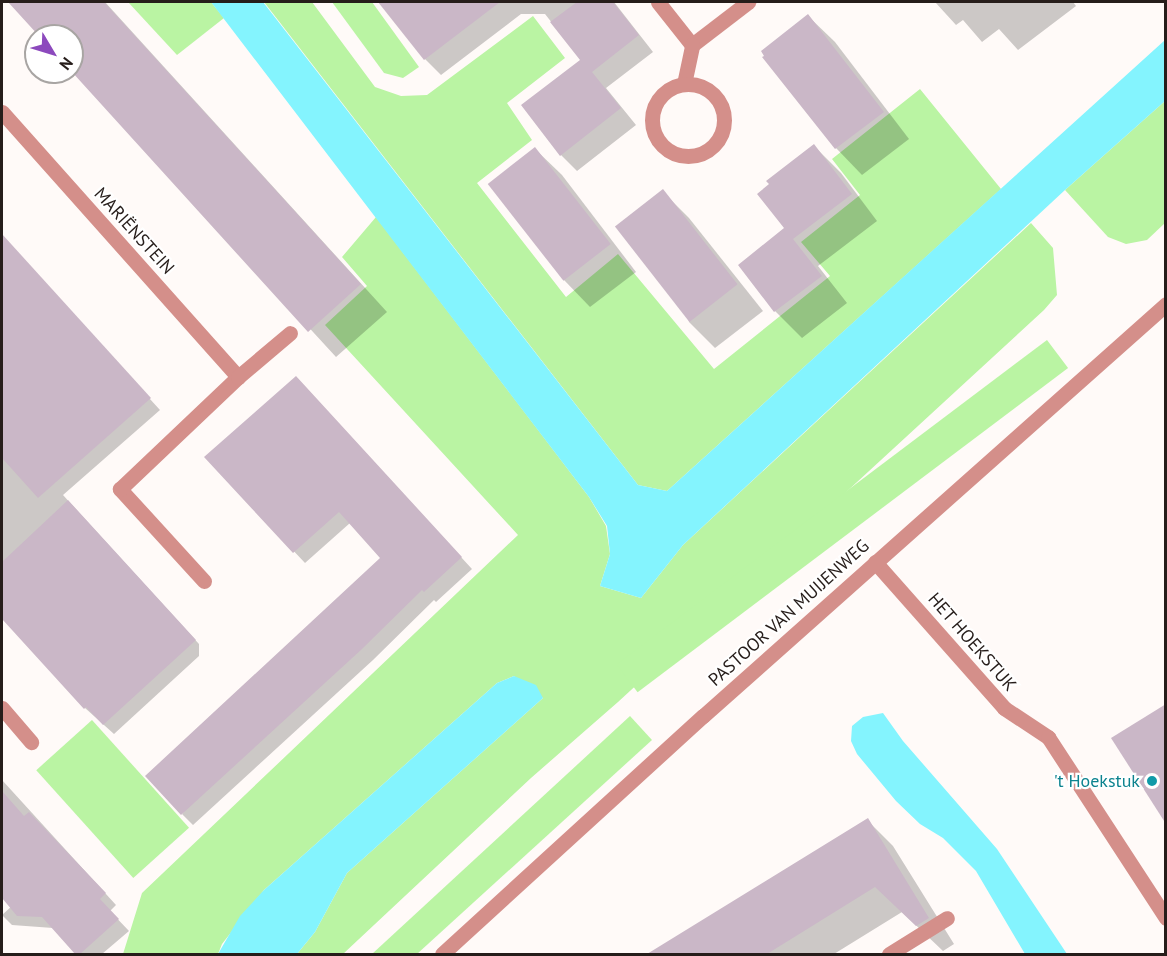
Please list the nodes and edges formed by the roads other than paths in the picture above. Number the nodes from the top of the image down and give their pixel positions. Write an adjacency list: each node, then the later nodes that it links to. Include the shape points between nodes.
1 (658, 2): 3 (street)
2 (748, 2): 3 (street)
3 (693, 45): 4 (street)
4 (684, 84): 4 (street, via 695,84 714,95 723,116 719,137 712,146 691,156 668,149 659,141 653,123 655,105 662,95)
5 (2, 112): 8 (street, MARIËNSTEIN)
6 (1166, 304): 9 (street, PASTOOR VAN MUIJENWEG)
7 (290, 333): 8 (street)
8 (238, 377): 10 (street, via 120,489)
9 (875, 562): 14 (street, HET HOEKSTUK, via 1004,708 1048,737); 15 (street, PASTOOR VAN MUIJENWEG)
10 (204, 581)
11 (2, 708): 12 (street)
12 (31, 742)
13 (947, 918): 16 (street)
14 (1166, 918)
15 (442, 954)
16 (889, 954)

